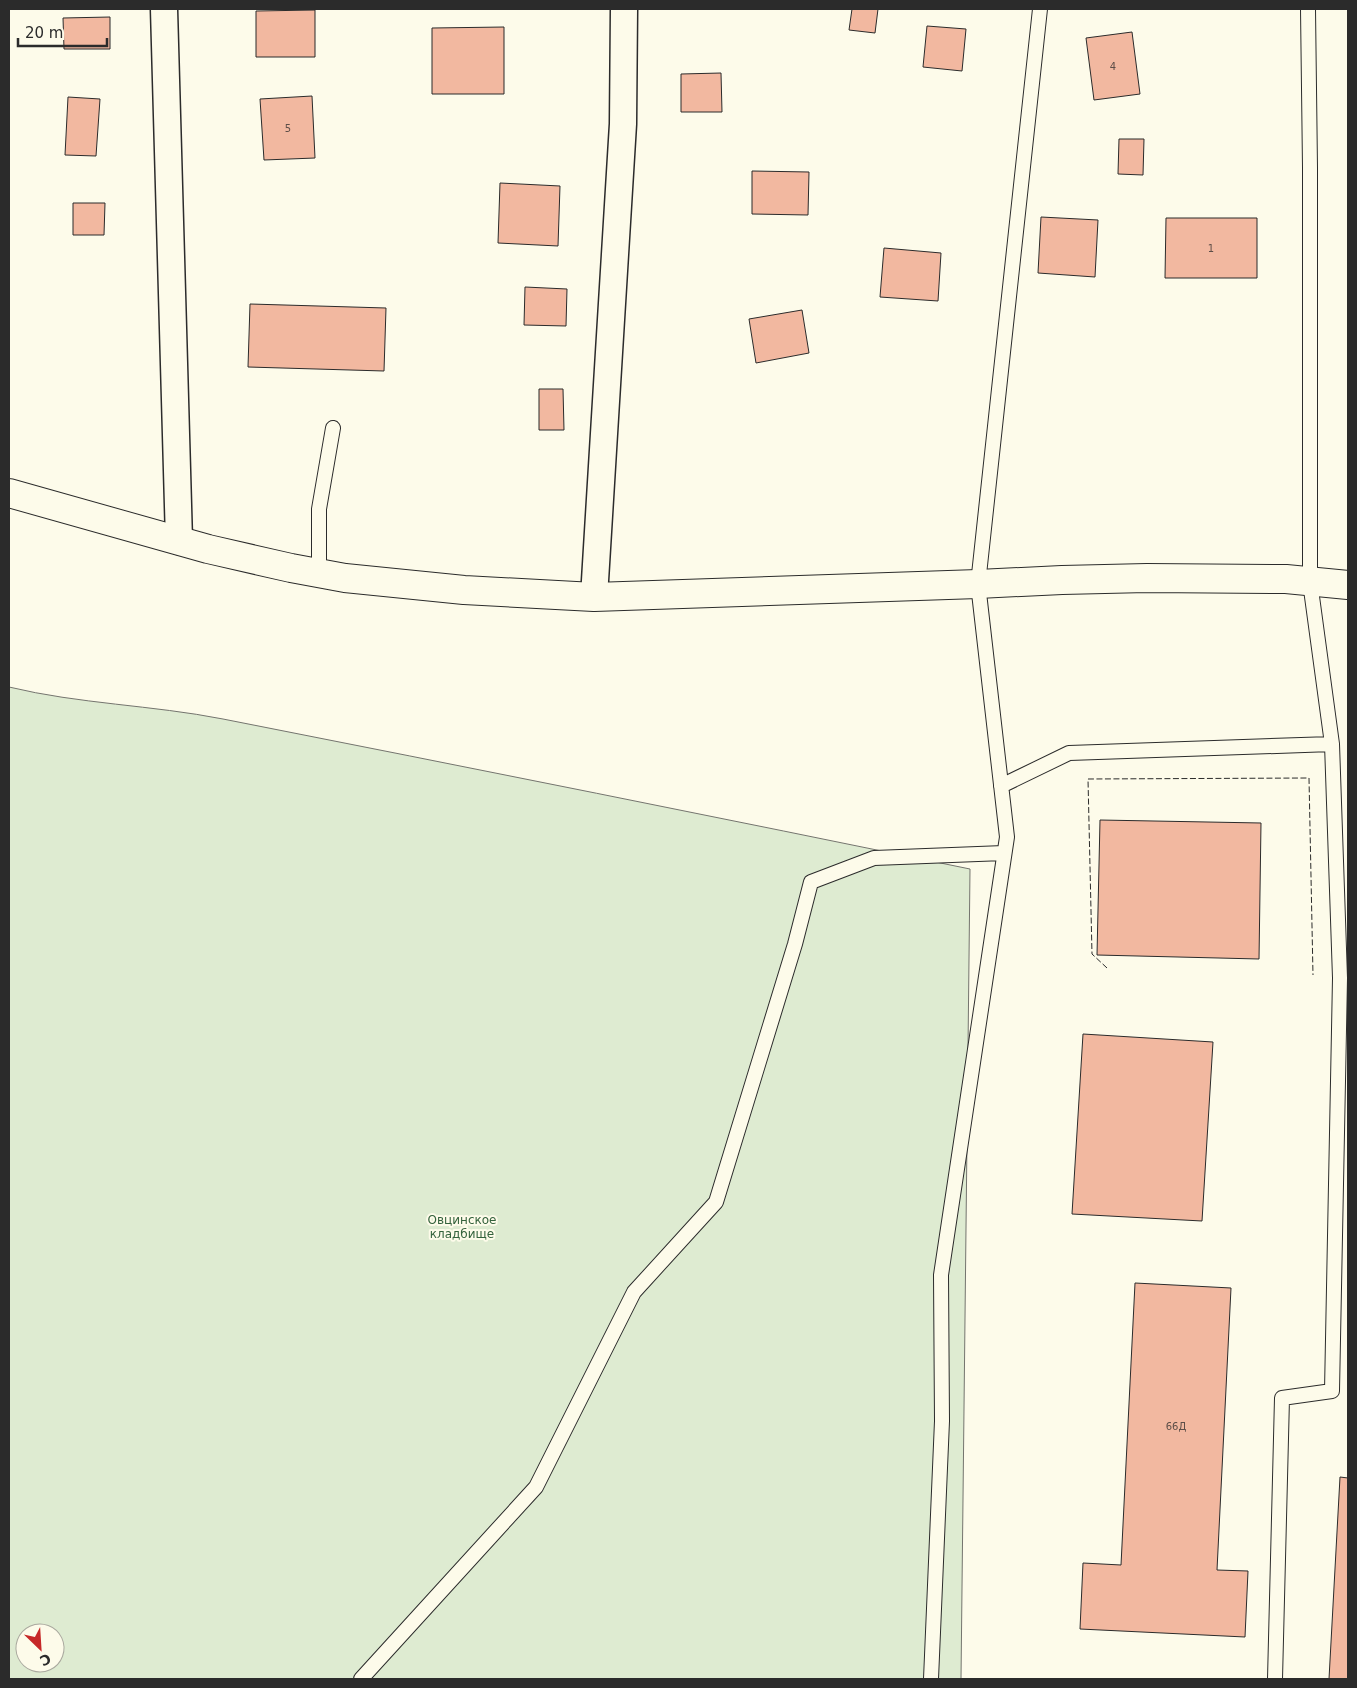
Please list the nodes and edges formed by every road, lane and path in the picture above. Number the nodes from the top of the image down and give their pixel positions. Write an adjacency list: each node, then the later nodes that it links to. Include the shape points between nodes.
1 (164, 9): 7 (street)
2 (624, 9): 12 (street, via 623,134)
3 (1040, 9): 10 (lane)
4 (1308, 9): 9 (lane)
5 (333, 428): 8 (lane, via 319,508)
6 (9, 493): 7 (main road)
7 (179, 541): 8 (main road)
8 (319, 573): 12 (main road, via 454,590)
9 (1310, 582): 10 (main road, via 1147,578); 11 (main road); 13 (lane)
10 (978, 584): 12 (main road); 14 (lane)
11 (1348, 585)
12 (594, 597)
13 (1332, 744): 14 (lane, via 1069,753); 18 (lane, via 1340,978 1332,1391 1282,1398)
14 (1002, 786): 15 (lane, via 1008,837)
15 (1004, 853): 16 (lane, via 874,858 811,882 716,1202 634,1292 536,1487); 17 (lane, via 940,1275 942,1421)
16 (361, 1679)
17 (931, 1679)
18 (1275, 1679)

